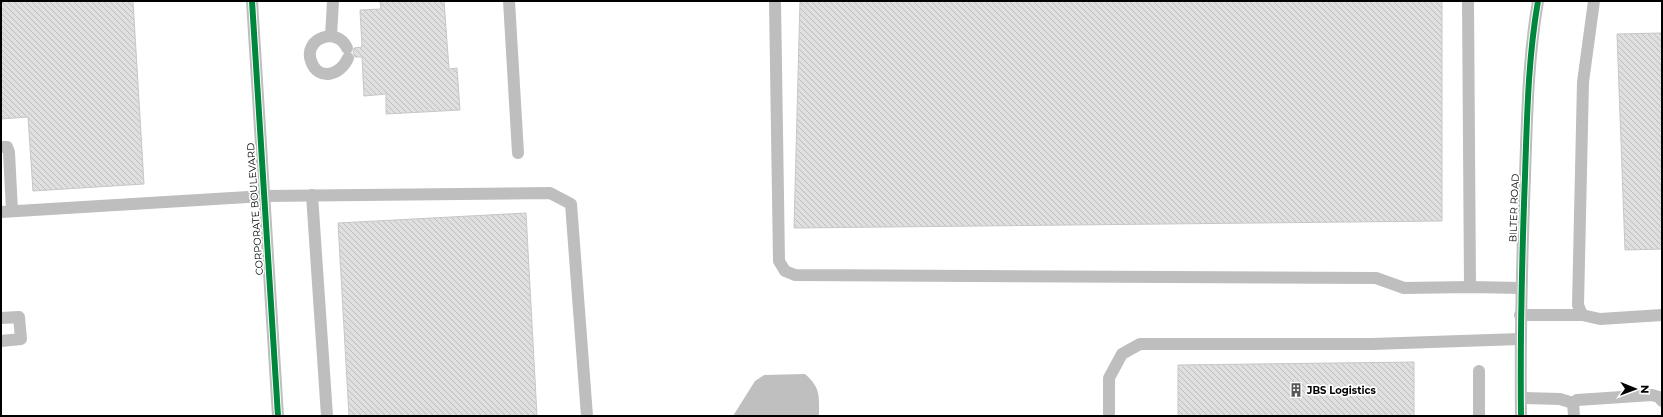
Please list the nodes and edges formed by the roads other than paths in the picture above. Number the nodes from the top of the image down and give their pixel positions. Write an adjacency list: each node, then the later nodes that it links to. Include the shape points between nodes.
1 (252, 1): 13 (street, CORPORATE BOULEVARD)
2 (333, 1): 8 (street)
3 (509, 1): 10 (street)
4 (775, 1): 15 (street, via 779,261 785,271 795,276 1376,278 1404,288)
5 (1468, 1): 15 (street)
6 (1538, 1): 16 (street, BILTER ROAD, via 1530,60)
7 (1594, 1): 19 (street, via 1583,82 1578,305)
8 (331, 36): 8 (street, via 342,41 347,53 342,69 330,74 314,66 311,61 311,48 318,38)
9 (1, 147): 11 (street, via 7,147 9,152)
10 (518, 153)
11 (6, 178): 14 (street)
12 (312, 195): 13 (street); 28 (street); 29 (street, via 550,193 571,204)
13 (264, 196): 14 (street); 27 (street, CORPORATE BOULEVARD)
14 (6, 211)
15 (1470, 287): 16 (street)
16 (1521, 288): 18 (street, BILTER ROAD)
17 (1662, 314): 19 (street, via 1600,319)
18 (1520, 315): 19 (street); 21 (street, BILTER ROAD)
19 (1582, 315)
20 (1, 318): 22 (street, via 19,317 21,339)
21 (1520, 339): 24 (street, BILTER ROAD); 30 (street, via 1372,344 1140,344 1122,354 1109,378)
22 (1, 341)
23 (1479, 371): 31 (street)
24 (1521, 398): 26 (street, via 1560,400); 32 (street, BILTER ROAD)
25 (1662, 401): 26 (street, via 1652,395 1577,400)
26 (1573, 404): 33 (street)
27 (278, 416)
28 (327, 416)
29 (587, 416)
30 (1110, 416)
31 (1479, 416)
32 (1521, 416)
33 (1574, 416)

